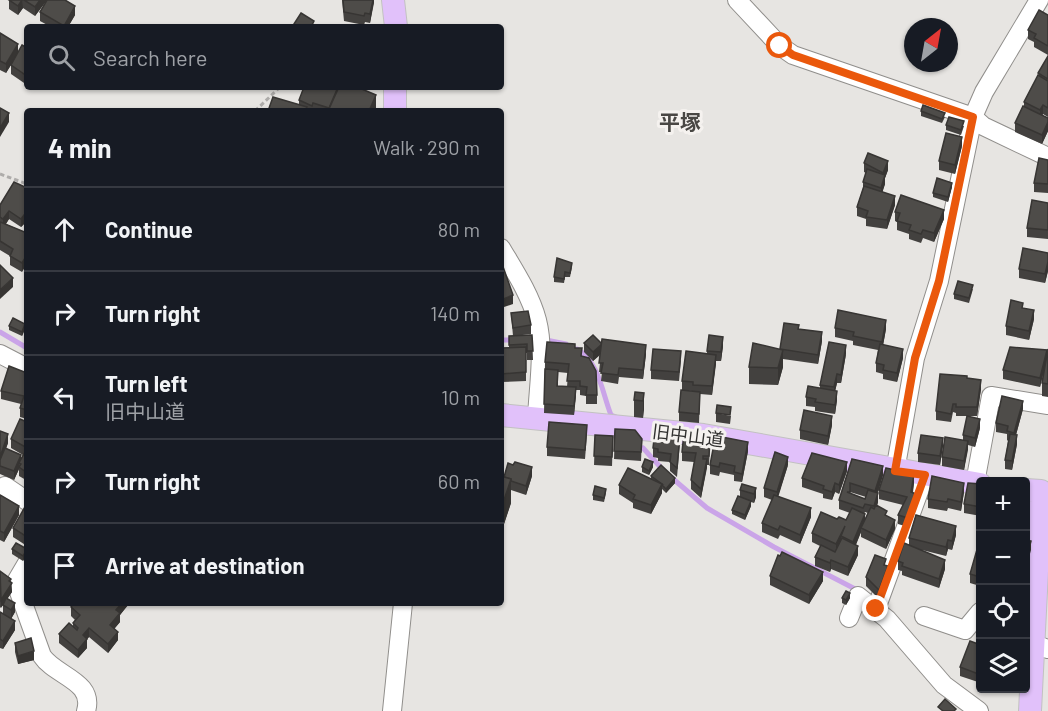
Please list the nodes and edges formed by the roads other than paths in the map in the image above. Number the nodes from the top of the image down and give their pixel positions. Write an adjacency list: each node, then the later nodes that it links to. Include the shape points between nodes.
1 (393, 0): 4 (main road)
2 (737, 0): 7 (street, via 793,55)
3 (1039, 0): 7 (street)
4 (396, 24)
5 (395, 90): 6 (main road)
6 (395, 108)
7 (973, 117): 8 (street, via 983,126); 15 (street, via 939,281 915,358)
8 (1047, 153)
9 (504, 253): 14 (street, via 537,320)
10 (0, 354): 11 (street)
11 (24, 366)
12 (1048, 405): 17 (street, via 991,396)
13 (504, 415): 14 (main road, 旧中山道)
14 (537, 419): 15 (main road, 旧中山道, via 703,435)
15 (895, 471): 16 (main road, 旧中山道)
16 (925, 475): 18 (main road, 旧中山道); 23 (street)
17 (979, 477)
18 (976, 483)
19 (1038, 490): 24 (main road)
20 (0, 494): 21 (street, via 5,486)
21 (24, 499)
22 (24, 568): 25 (street, via 17,580)
23 (879, 601): 29 (street, via 858,596); 34 (street, via 944,685)
24 (1042, 605): 31 (main road)
25 (24, 606)
26 (24, 606): 32 (street, via 42,656 82,686 88,702)
27 (403, 606): 33 (street)
28 (924, 616): 30 (street, via 965,630)
29 (849, 618)
30 (976, 618)
31 (1035, 639): 35 (main road)
32 (86, 711)
33 (392, 711)
34 (979, 711)
35 (1030, 711)

